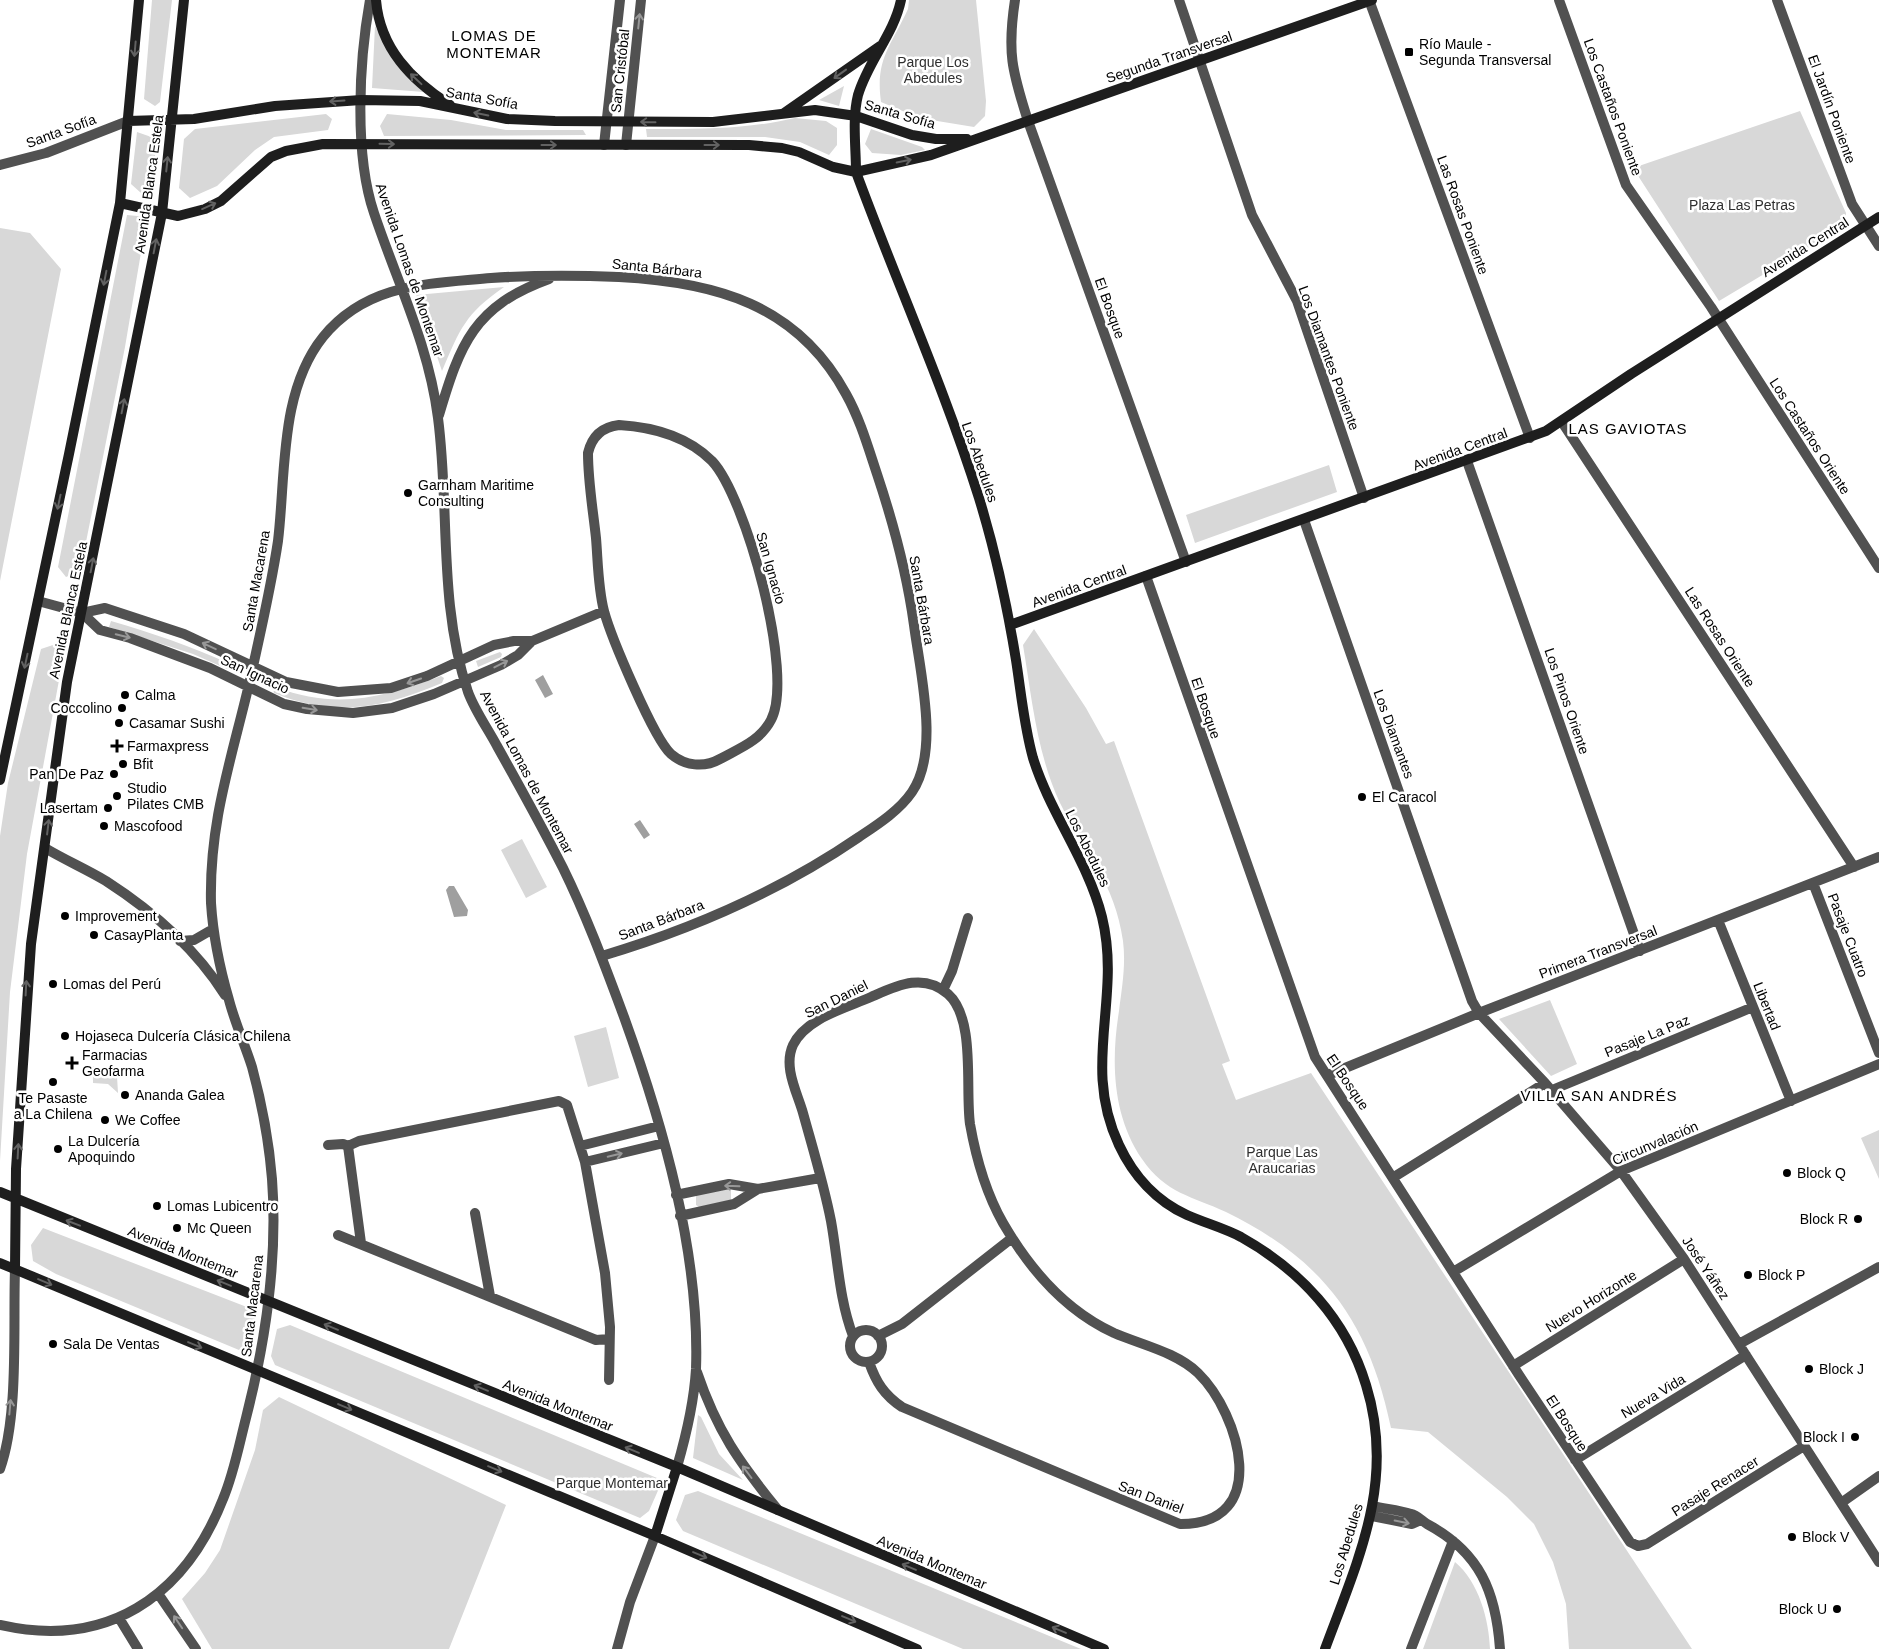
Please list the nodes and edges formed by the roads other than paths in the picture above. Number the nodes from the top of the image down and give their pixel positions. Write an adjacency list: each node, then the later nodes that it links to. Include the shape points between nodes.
1 (139, 0): 22 (street, Avenida Blanca Estela, one-way to 22)
2 (184, 0): 19 (street, Avenida Blanca Estela)
3 (370, 0): 15 (street, Avenida Lomas de Montemar, via 365,26)
4 (376, 0): 16 (street, one-way to 4, via 429,92 394,55 379,25)
5 (620, 0): 23 (street, San Cristóbal)
6 (641, 0): 20 (street, San Cristóbal, one-way to 6)
7 (901, 0): 13 (street, Los Abedules, via 894,22)
8 (1015, 0): 21 (street, El Bosque, via 1010,56)
9 (1179, 0): 14 (street, Los Diamantes Poniente)
10 (1370, 0): 14 (street, Segunda Transversal); 40 (street, Las Rosas Poniente)
11 (1559, 0): 37 (street, Los Castaños Poniente, via 1626,185)
12 (1777, 0): 33 (street, El Jardín Poniente, via 1852,204)
13 (880, 46): 17 (street, one-way to 17); 18 (street, Los Abedules, via 858,95)
14 (1198, 61): 21 (street, Segunda Transversal); 42 (street, Los Diamantes Poniente, via 1252,215 1297,301)
15 (361, 100): 16 (street, Santa Sofía, via 420,101); 19 (street, Santa Sofía, one-way to 19, via 274,106 194,119); 25 (street, Avenida Lomas de Montemar)
16 (455, 108): 23 (street, Santa Sofía, one-way to 16, via 507,118)
17 (784, 114): 18 (street, Santa Sofía, via 815,110); 20 (street, Santa Sofía, one-way to 20, via 713,122)
18 (856, 116): 24 (street, Santa Sofía, via 912,135); 29 (street, Los Abedules)
19 (172, 119): 22 (street, Santa Sofía); 31 (street, Avenida Blanca Estela, one-way to 19)
20 (628, 121): 23 (street, Santa Sofía); 27 (street, San Cristóbal)
21 (1028, 121): 24 (street, Segunda Transversal); 44 (street, El Bosque)
22 (128, 122): 28 (street, Santa Sofía); 30 (street, Avenida Blanca Estela)
23 (606, 122): 26 (street, San Cristóbal)
24 (976, 139): 29 (street, one-way to 24, via 931,155)
25 (360, 143): 26 (street, one-way to 26); 31 (street, one-way to 25, via 178,216 213,205 271,157 286,151 323,144); 36 (street, Avenida Lomas de Montemar, via 373,212)
26 (604, 145): 27 (street)
27 (626, 145): 29 (street, one-way to 29, via 782,148)
28 (0, 165)
29 (856, 172): 50 (street, Los Abedules, via 979,499)
30 (120, 203): 31 (street); 47 (street, Avenida Blanca Estela, one-way to 47)
31 (162, 213): 49 (street, Avenida Blanca Estela, one-way to 31)
32 (1879, 217): 33 (street, Avenida Central)
33 (1866, 225): 34 (street, El Jardín Poniente); 37 (street, Avenida Central)
34 (1879, 246)
35 (558, 275): 36 (street, Santa Bárbara); 38 (street, Santa Bárbara, via 516,292 472,330 451,375); 66 (street, Santa Bárbara, via 630,278 714,289 775,317 823,360 857,415 883,491 912,614 926,739 924,764 909,798 855,840 755,898)
36 (403, 288): 38 (street, Avenida Lomas de Montemar, via 425,353); 53 (street, Santa Macarena, via 382,293 342,318 320,341 304,369 293,401 282,479 279,533)
37 (1717, 319): 39 (street, Avenida Central); 45 (street, Los Castaños Oriente)
38 (438, 418): 52 (street, Avenida Lomas de Montemar, via 446,575)
39 (1562, 422): 40 (street, Avenida Central); 59 (street, Las Rosas Oriente)
40 (1530, 438): 41 (street, Avenida Central)
41 (1467, 461): 42 (street, Avenida Central); 65 (street, Los Pinos Oriente)
42 (1364, 498): 43 (street, Avenida Central)
43 (1304, 520): 44 (street, Avenida Central); 70 (street, Los Diamantes, via 1472,1001)
44 (1186, 562): 46 (street, Avenida Central)
45 (1879, 568)
46 (1146, 576): 50 (street, Avenida Central); 73 (street, El Bosque, via 1315,1057)
47 (38, 602): 49 (street, San Ignacio); 56 (street, Avenida Blanca Estela, one-way to 56)
48 (604, 611): 48 (street, San Ignacio, via 649,718 661,742 673,756 690,764 709,764 747,745 771,720 778,697 771,625 756,561 736,507 714,463 673,435 619,424 604,428 590,446 588,462); 51 (street, San Ignacio)
49 (82, 613): 53 (street, San Ignacio, one-way to 49, via 184,634 139,618 106,608); 55 (street, San Ignacio, one-way to 55, via 100,630 210,668); 57 (street, Avenida Blanca Estela, one-way to 49, via 67,682)
50 (1010, 625): 118 (street, Los Abedules, via 1032,752 1043,788 1091,884 1103,922 1109,986 1101,1046 1101,1078 1112,1130 1128,1163 1152,1192 1187,1215 1242,1238 1279,1261 1312,1290 1339,1325 1359,1363 1372,1405 1378,1446)
51 (532, 641): 52 (street, San Ignacio, via 494,645); 54 (street, San Ignacio, one-way to 51, via 501,665)
52 (459, 660): 53 (street, San Ignacio, one-way to 53, via 409,683 355,692 303,687); 54 (street, Avenida Lomas de Montemar)
53 (253, 667): 55 (street, Santa Macarena)
54 (465, 680): 55 (street, San Ignacio, one-way to 54, via 292,706 352,713 408,704); 66 (street, Avenida Lomas de Montemar, via 470,696 546,835)
55 (248, 688): 63 (street, Santa Macarena, via 216,817 211,874)
56 (0, 780)
57 (45, 848): 64 (street, Santa Macarena, via 105,881); 88 (street, Avenida Blanca Estela, one-way to 57, via 27,974)
58 (1879, 857): 59 (street, Primera Transversal)
59 (1854, 867): 60 (street, Primera Transversal)
60 (1813, 883): 62 (street, Primera Transversal); 71 (street, Pasaje Cuatro)
61 (968, 918): 67 (street)
62 (1718, 920): 65 (street, Primera Transversal); 69 (street, Libertad)
63 (213, 929): 64 (street, via 194,940); 68 (street, Santa Macarena)
64 (180, 940): 68 (street, Santa Macarena, via 206,968)
65 (1640, 951): 70 (street, Primera Transversal)
66 (602, 956): 76 (street, Avenida Lomas de Montemar)
67 (943, 990): 84 (street, San Daniel, via 925,983 905,983 828,1016 809,1026 798,1038 791,1053 790,1070); 92 (street, San Daniel, via 954,1000 962,1016 967,1097 975,1147 989,1194)
68 (229, 1002): 100 (street, Santa Macarena, via 253,1072 268,1143 273,1216)
69 (1753, 1008): 74 (street, Pasaje La Paz); 75 (street, Libertad)
70 (1479, 1013): 73 (street, Primera Transversal); 74 (street, José Yáñez)
71 (1879, 1053)
72 (1879, 1064): 75 (street, Circunvalación)
73 (1328, 1076): 83 (street, El Bosque)
74 (1548, 1086): 82 (street, José Yáñez); 83 (street, Pasaje La Paz)
75 (1791, 1101): 82 (street, Circunvalación)
76 (659, 1126): 77 (street, Avenida Lomas de Montemar); 80 (street)
77 (664, 1143): 81 (street, one-way to 77); 87 (street, Avenida Lomas de Montemar)
78 (328, 1145): 79 (street)
79 (348, 1146): 80 (street, via 359,1140 560,1101 568,1108); 93 (street)
80 (580, 1146): 81 (street)
81 (585, 1162): 103 (street, via 605,1273)
82 (1621, 1171): 94 (street, José Yáñez); 98 (street, Circunvalación)
83 (1394, 1177): 98 (street, El Bosque)
84 (820, 1178): 85 (street); 101 (street, San Daniel, via 831,1224 844,1311)
85 (758, 1189): 87 (street, one-way to 87, via 729,1184); 90 (street, via 734,1204)
86 (0, 1192): 88 (street, Avenida Montemar)
87 (676, 1195): 90 (street, Avenida Lomas de Montemar)
88 (17, 1199): 97 (street, Avenida Blanca Estela); 100 (street, Avenida Montemar, one-way to 88)
89 (475, 1213): 99 (street)
90 (680, 1216): 108 (street, Avenida Lomas de Montemar, via 691,1278)
91 (338, 1235): 93 (street)
92 (1012, 1238): 102 (street, via 902,1324); 106 (street, San Daniel, via 1040,1276 1075,1309 1094,1323 1184,1362 1218,1397 1232,1426 1239,1471 1233,1499 1220,1513 1202,1522 1180,1524 942,1426 892,1401 877,1383)
93 (361, 1243): 99 (street)
94 (1684, 1259): 104 (street, José Yáñez); 107 (street, Nuevo Horizonte)
95 (0, 1263): 97 (street)
96 (1879, 1267): 104 (street)
97 (14, 1269): 109 (street, one-way to 109); 114 (street, Avenida Blanca Estela, one-way to 97, via 5,1456 11,1407)
98 (1453, 1272): 107 (street, El Bosque)
99 (490, 1296): 103 (street, via 596,1340)
100 (269, 1302): 109 (street, Santa Macarena); 113 (street, Avenida Montemar, one-way to 100)
101 (853, 1336): 102 (street, via 866,1330); 106 (street, San Daniel, via 849,1346 851,1352 858,1360)
102 (878, 1336): 106 (street, via 881,1352)
103 (609, 1339): 110 (street)
104 (1739, 1344): 105 (street, José Yáñez)
105 (1746, 1355): 111 (street, José Yáñez); 112 (street, Nueva Vida)
106 (869, 1362)
107 (1513, 1366): 112 (street, El Bosque)
108 (696, 1370): 113 (street, Avenida Lomas de Montemar); 117 (street, Avenida Lomas de Montemar, one-way to 108, via 728,1445 708,1407)
109 (258, 1371): 119 (street, one-way to 119); 123 (street, Santa Macarena, via 232,1474 215,1518 190,1559)
110 (609, 1380)
111 (1804, 1446): 116 (street, José Yáñez); 121 (street, Pasaje Renacer, via 1647,1544)
112 (1575, 1460): 121 (street, El Bosque, via 1630,1542)
113 (677, 1468): 117 (street, Avenida Montemar); 119 (street, Avenida Lomas de Montemar)
114 (0, 1469)
115 (1879, 1476): 116 (street)
116 (1841, 1503): 122 (street, José Yáñez)
117 (778, 1510): 130 (street, Avenida Montemar, one-way to 117)
118 (1373, 1511): 120 (street, via 1412,1524 1421,1520); 131 (street, Los Abedules)
119 (655, 1536): 128 (street, Avenida Lomas de Montemar, via 630,1602); 129 (street, one-way to 129)
120 (1454, 1541): 132 (street); 133 (street, via 1474,1562 1488,1588 1498,1617)
121 (1638, 1546)
122 (1879, 1562)
123 (160, 1595): 124 (street, Santa Macarena); 127 (street, one-way to 123)
124 (119, 1618): 125 (street, Santa Macarena, via 67,1631 31,1631); 126 (street)
125 (0, 1624)
126 (138, 1649)
127 (196, 1649)
128 (617, 1649)
129 (918, 1649)
130 (1104, 1649)
131 (1326, 1649)
132 (1411, 1649)
133 (1500, 1649)

